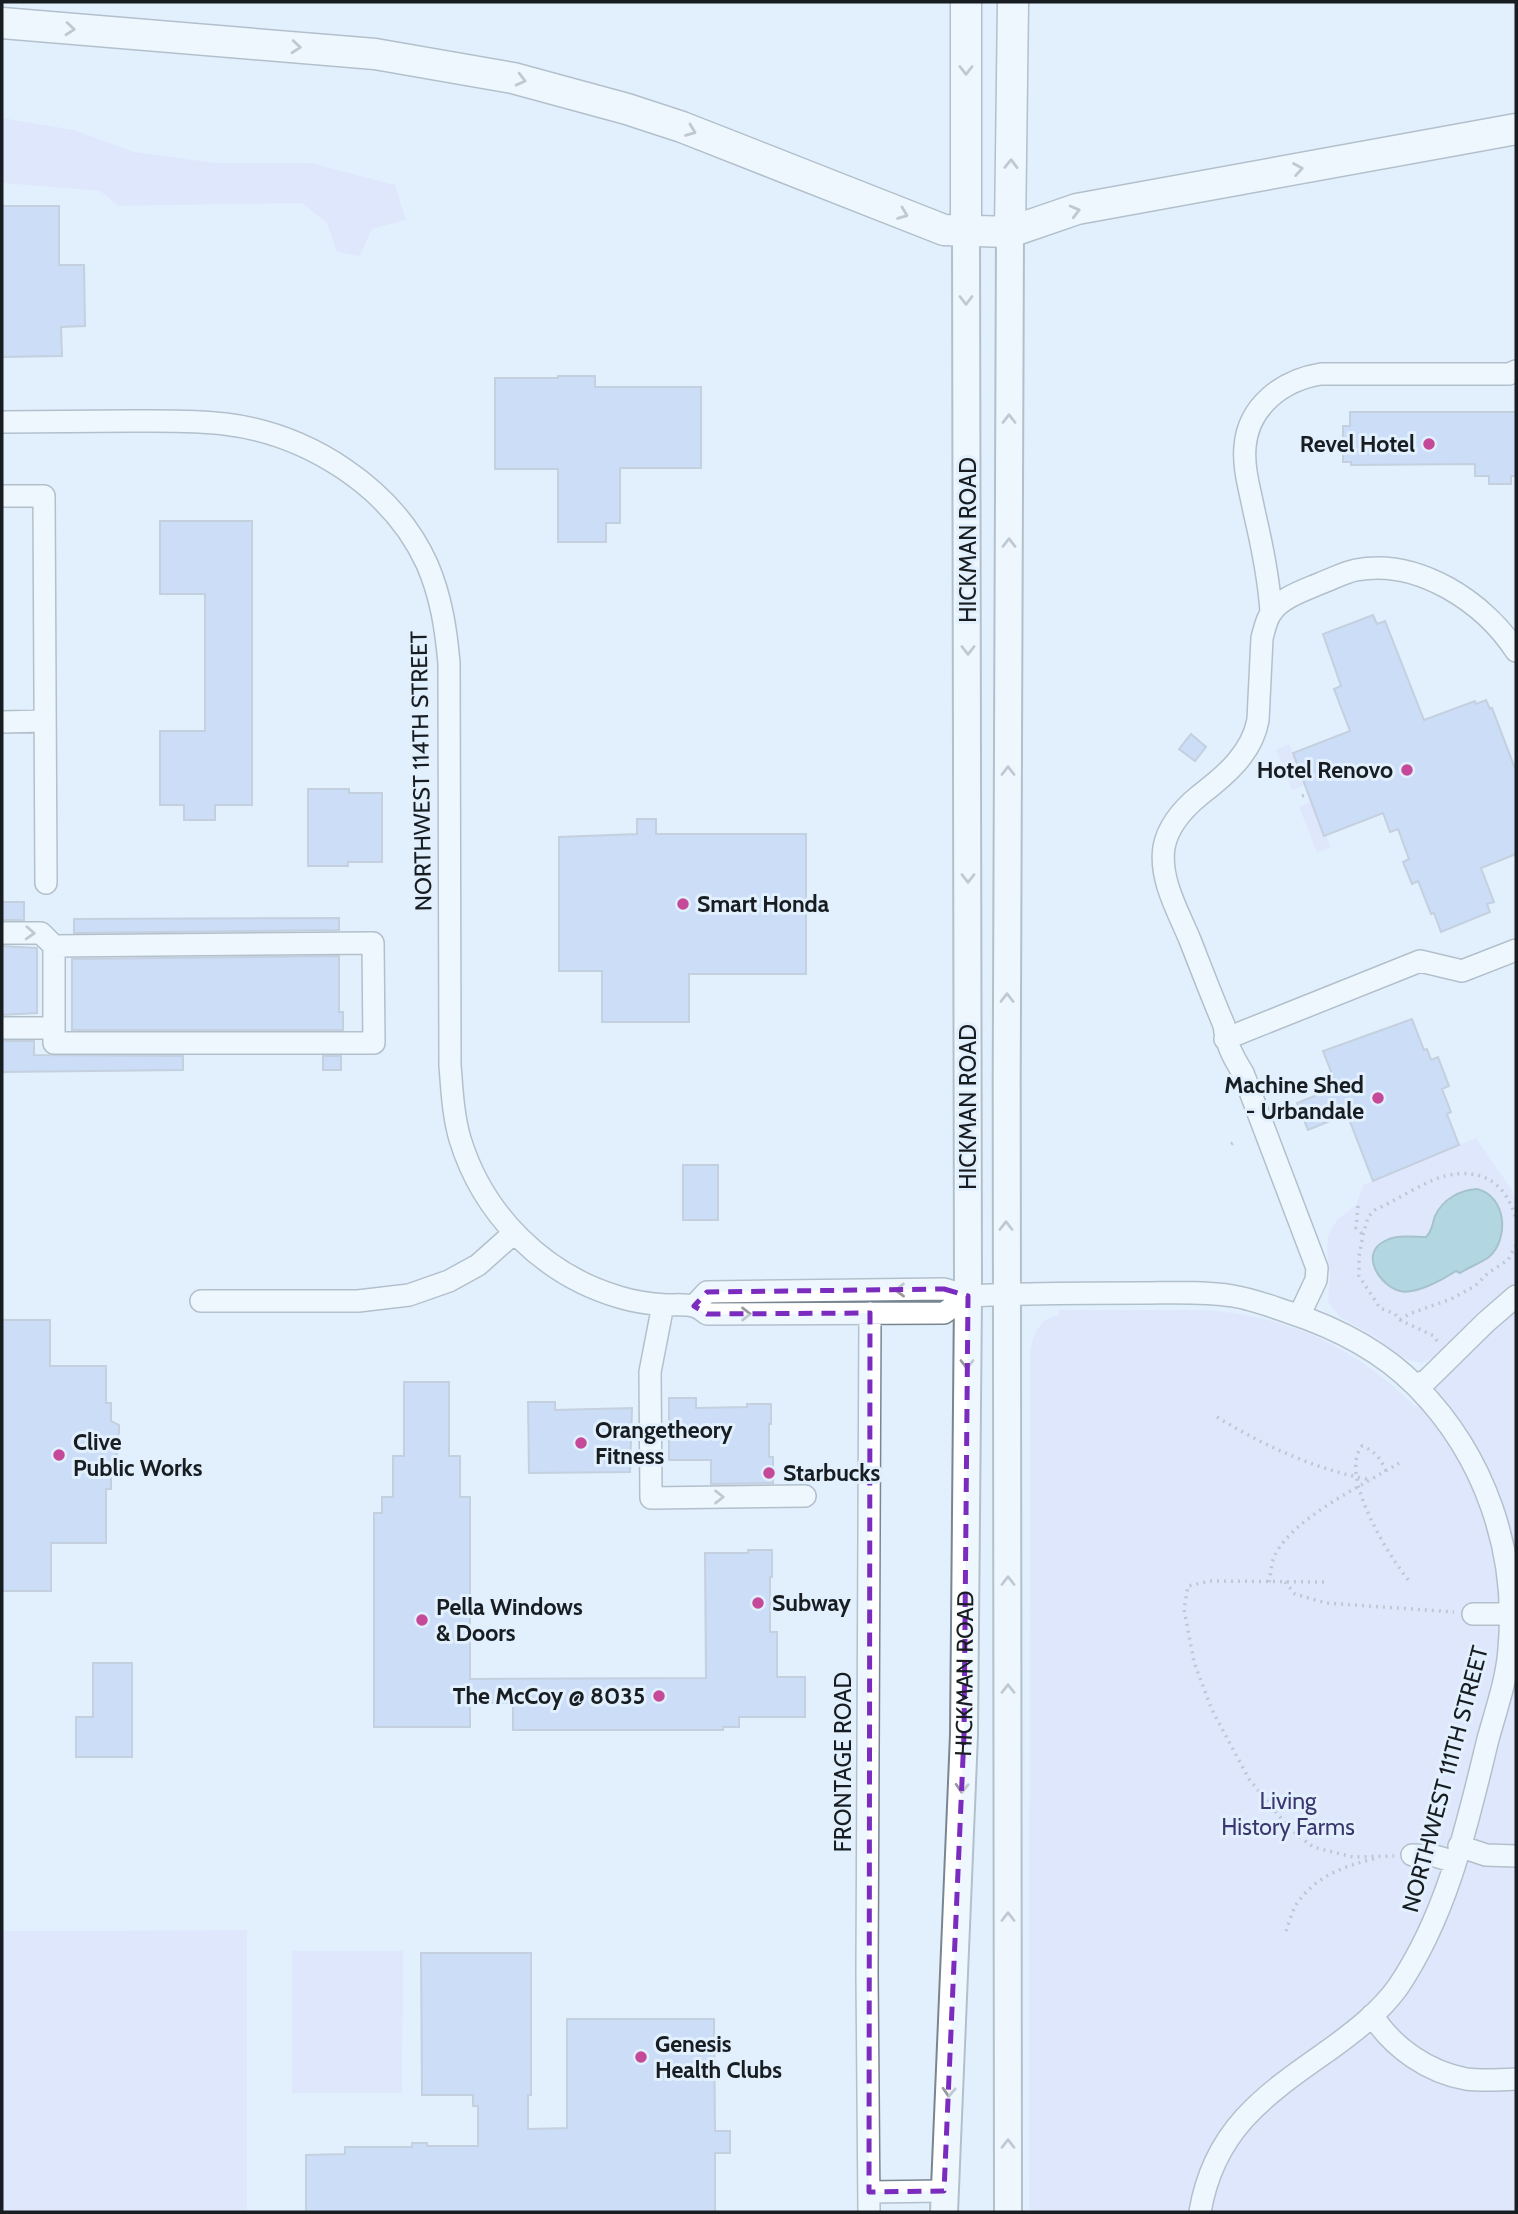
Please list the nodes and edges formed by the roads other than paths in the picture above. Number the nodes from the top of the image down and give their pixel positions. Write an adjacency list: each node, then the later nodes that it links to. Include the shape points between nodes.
1 (966, 2): 5 (highway, HICKMAN ROAD, one-way to 5)
2 (1013, 2): 6 (highway, HICKMAN ROAD, one-way to 2)
3 (2, 23): 5 (highway, one-way to 5, via 376,54 513,78 671,123 944,230)
4 (1516, 128): 6 (highway, one-way to 4, via 1077,209)
5 (966, 232): 6 (highway); 23 (main road, HICKMAN ROAD, one-way to 23)
6 (1010, 232): 22 (main road, HICKMAN ROAD, one-way to 6)
7 (1514, 374): 10 (street, via 1321,374 1292,381 1264,403 1250,426 1245,468 1270,585)
8 (2, 422): 21 (street, NORTHWEST 114TH STREET, via 180,421 260,430 291,440 346,470 388,507 413,540 436,588 448,650 454,1107 471,1166)
9 (2, 496): 13 (street, via 44,496)
10 (1271, 612): 11 (street, via 1304,590 1355,570 1397,570 1457,594 1487,616); 20 (street, via 1262,639 1256,730 1230,771 1178,816 1163,856 1168,884)
11 (1516, 651)
12 (2, 722): 13 (street)
13 (44, 722): 14 (street)
14 (47, 883)
15 (2, 933): 16 (street, one-way to 16, via 41,933)
16 (54, 946): 18 (street); 18 (street, via 373,943 374,1043 54,1042)
17 (1516, 950): 20 (street, via 1462,971 1420,961)
18 (54, 1027): 19 (street)
19 (2, 1028)
20 (1225, 1039): 29 (street, via 1317,1268)
21 (514, 1233): 25 (street, via 478,1265 409,1295 358,1301); 26 (street, NORTHWEST 111TH STREET, via 560,1271 604,1293)
22 (1006, 1294): 23 (street, NORTHWEST 111TH STREET); 29 (street, NORTHWEST 111TH STREET, via 1208,1293); 42 (main road, HICKMAN ROAD, one-way to 22)
23 (968, 1296): 27 (street, NORTHWEST 111TH STREET, one-way to 27, via 944,1289 708,1292); 28 (street, NORTHWEST 111TH STREET, via 944,1313); 41 (main road, HICKMAN ROAD, one-way to 41, via 964,1749)
24 (1516, 1296): 30 (street, via 1427,1380)
25 (201, 1301)
26 (663, 1305): 27 (street, NORTHWEST 111TH STREET); 31 (street, one-way to 31, via 650,1372 651,1498)
27 (694, 1306): 28 (street, NORTHWEST 111TH STREET, one-way to 28, via 707,1314)
28 (870, 1313): 40 (street, FRONTAGE ROAD)
29 (1299, 1315): 30 (street, NORTHWEST 111TH STREET, via 1359,1343)
30 (1416, 1385): 32 (street, NORTHWEST 111TH STREET, via 1456,1435 1479,1474)
31 (805, 1496)
32 (1510, 1551): 34 (street, NORTHWEST 111TH STREET)
33 (1473, 1614): 34 (street)
34 (1513, 1614): 35 (street, NORTHWEST 111TH STREET, via 1504,1679)
35 (1457, 1854): 36 (street); 37 (street); 38 (street, NORTHWEST 111TH STREET, via 1432,1929 1396,1990)
36 (1412, 1855)
37 (1516, 1856)
38 (1372, 2015): 39 (street, via 1414,2059 1437,2071 1467,2079); 43 (street, NORTHWEST 111TH STREET, via 1247,2114 1214,2164)
39 (1516, 2080)
40 (869, 2202): 41 (street)
41 (944, 2202)
42 (1007, 2212)
43 (1200, 2212)

